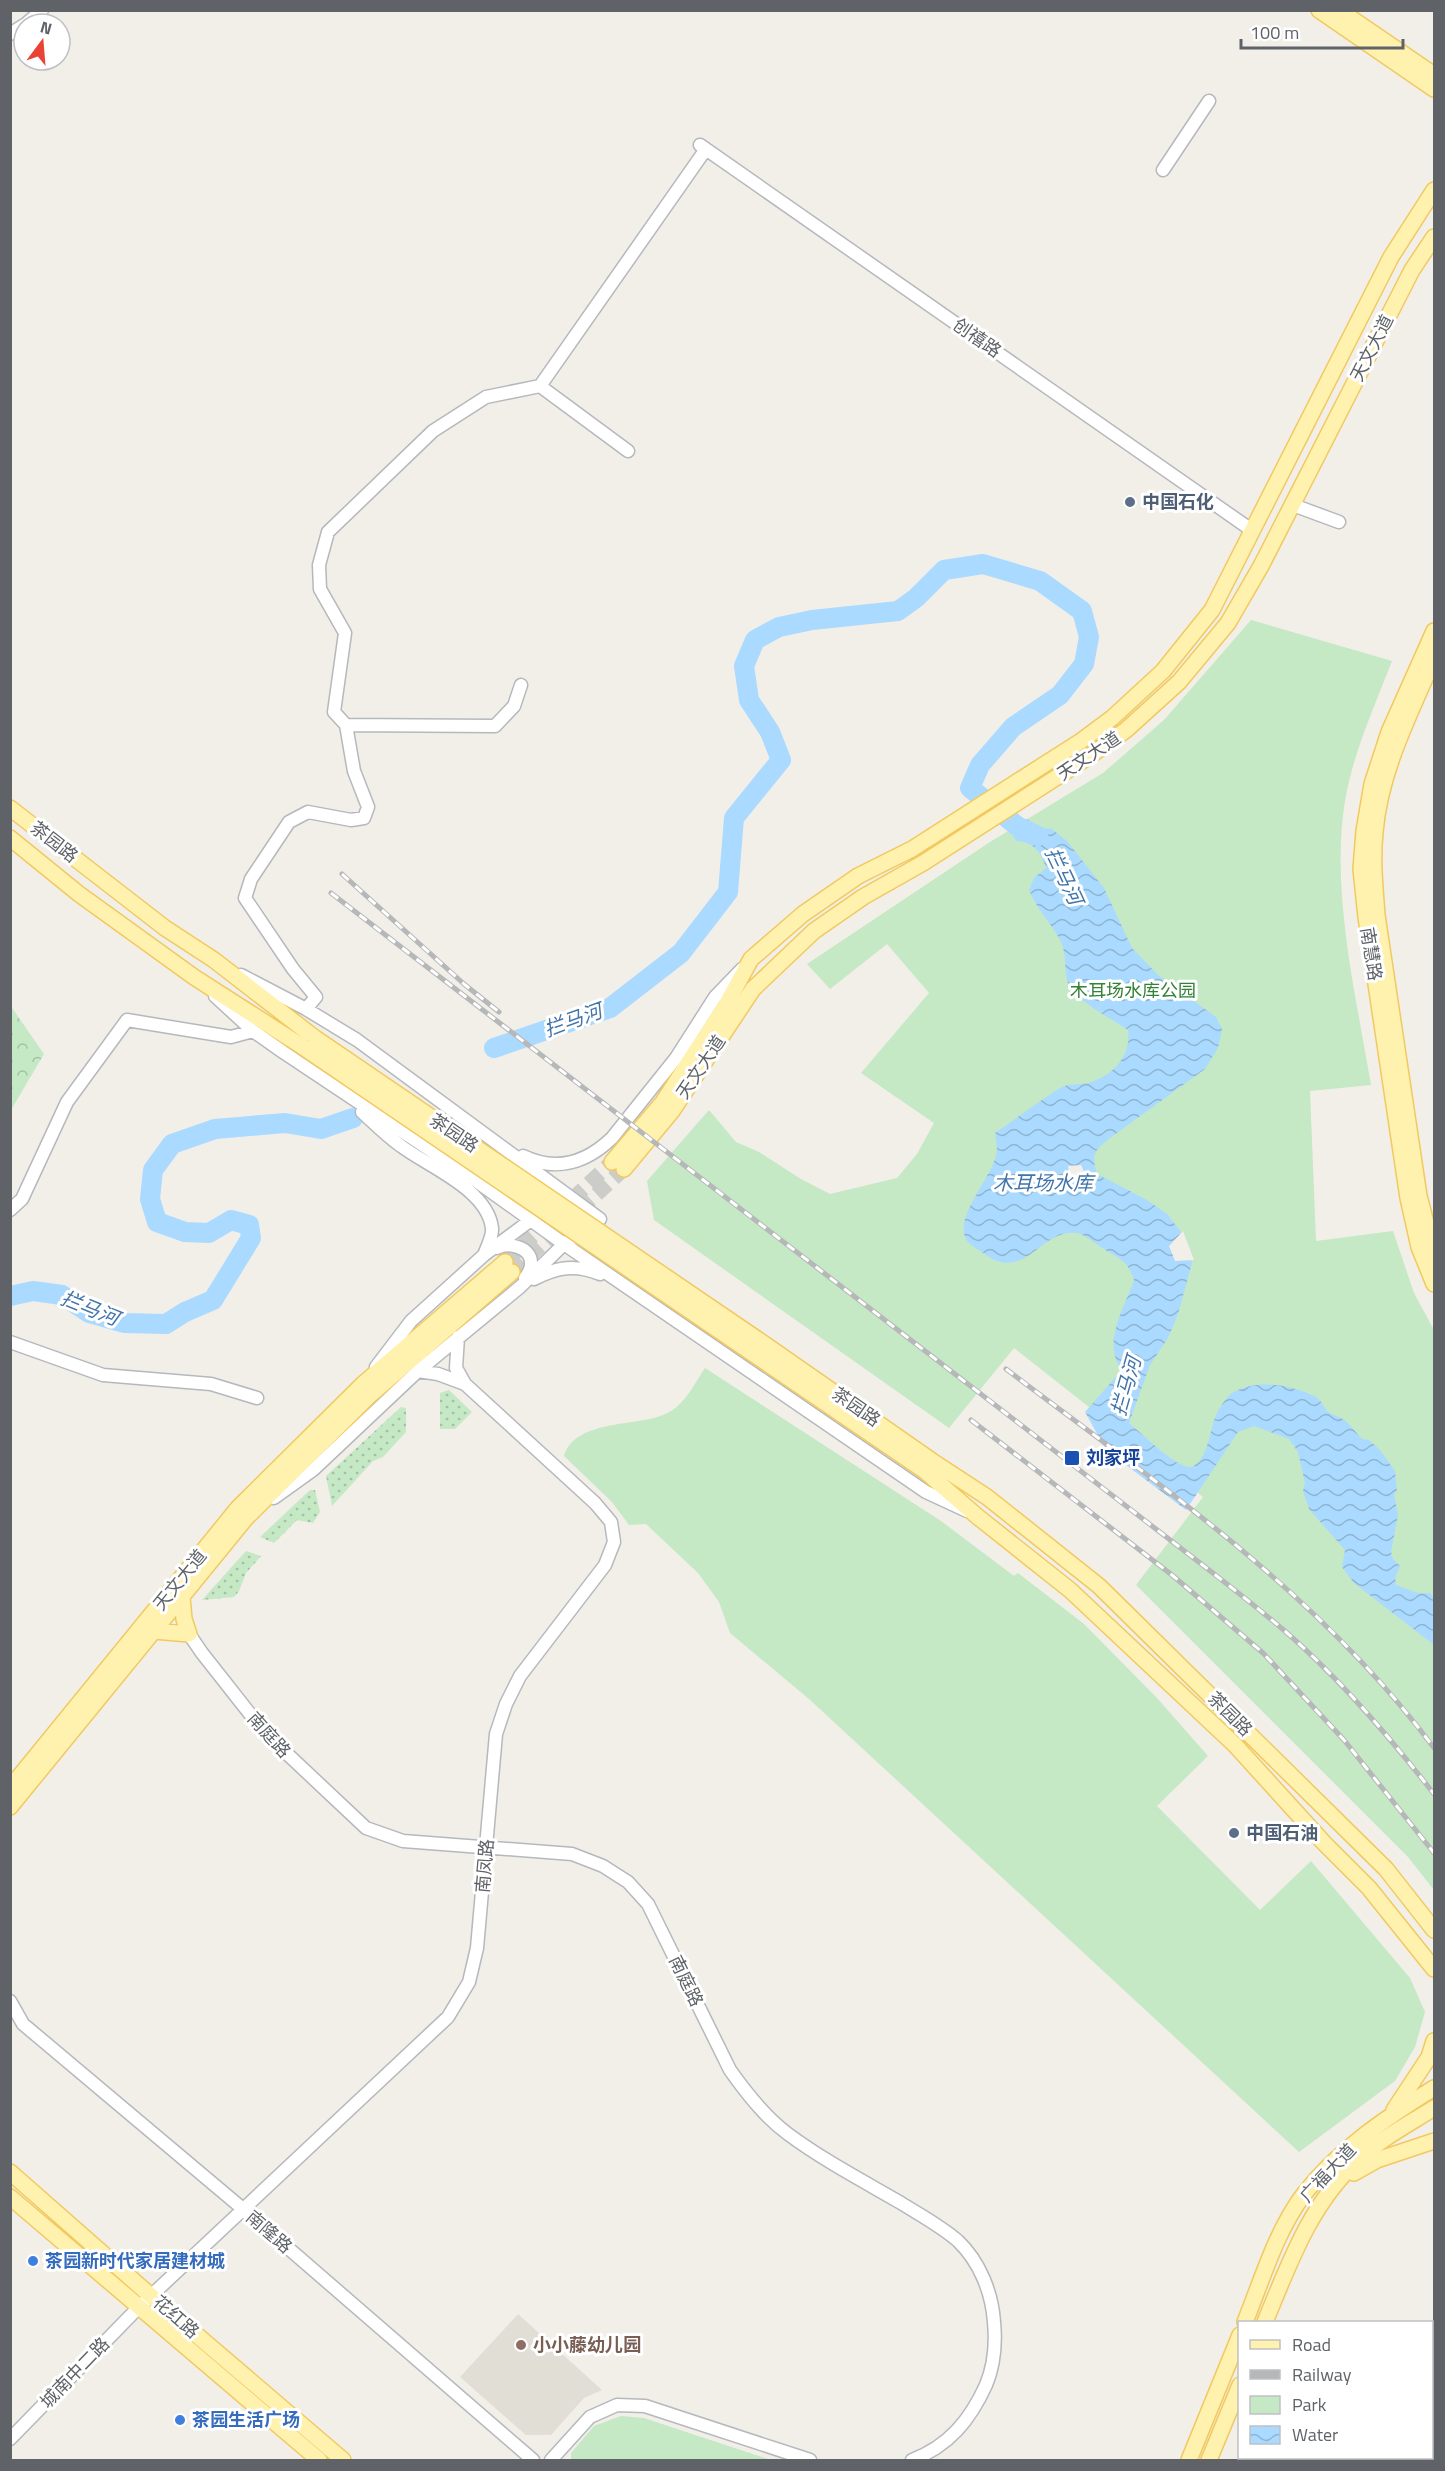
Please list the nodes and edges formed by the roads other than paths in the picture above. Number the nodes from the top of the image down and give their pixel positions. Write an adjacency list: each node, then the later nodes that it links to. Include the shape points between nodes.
1 (1319, 10): 3 (main road)
2 (1340, 10): 4 (main road)
3 (1411, 73): 5 (main road); 6 (main road)
4 (1434, 75)
5 (1434, 89)
6 (1434, 97)
7 (1209, 101): 8 (street)
8 (1163, 170)
9 (1434, 190): 11 (main road, 天文大道)
10 (1434, 202): 11 (main road)
11 (1421, 212): 17 (main road, 天文大道, via 1391,257)
12 (1434, 237): 15 (main road, 天文大道, via 1412,270)
13 (540, 386): 14 (street); 17 (street, 创禧路, via 703,147); 21 (street, via 486,397 433,431 328,532 319,565 320,590 345,633 334,712)
14 (628, 451)
15 (1293, 505): 16 (street); 25 (main road, 天文大道, via 1228,623 1179,682 1126,730 1090,756 814,931 753,989 672,1111 618,1165 726,1005)
16 (1339, 522)
17 (1253, 531): 25 (main road, 天文大道, via 1212,610 1163,671 1112,718 912,849 852,879 803,914)
18 (1434, 631): 40 (main road, 南慧路, via 1389,732 1372,784 1362,869 1408,1198 1419,1247)
19 (1434, 658): 38 (main road, 南慧路, via 1383,787 1373,869 1419,1196)
20 (521, 685): 21 (street, via 514,706 495,726)
21 (346, 725): 27 (street, via 354,771 368,807 364,818 351,820 308,812 289,822 251,879 245,897 316,997)
22 (10, 808): 24 (main road, 茶园路, via 165,928)
23 (10, 838): 26 (main road, 茶园路, via 79,894)
24 (214, 960): 27 (street, 茶园路); 29 (main road, 茶园路)
25 (751, 960): 31 (street, 天文大道, via 715,997 676,1058 600,1150 577,1162 554,1165 533,1161)
26 (194, 977): 28 (street, 茶园路); 29 (main road, 茶园路)
27 (306, 1010): 31 (street, 茶园路, via 357,1040)
28 (254, 1031): 30 (street, 茶园路); 34 (street, via 231,1037 127,1020 67,1102 22,1199)
29 (309, 1043): 49 (main road, 茶园路, bridge, via 751,1335)
30 (330, 1084): 32 (street, 茶园路); 39 (street, via 400,1146 478,1200 492,1230)
31 (499, 1144): 32 (street, via 509,1161 504,1179 496,1183); 33 (street, 茶园路)
32 (472, 1178): 36 (street, 茶园路)
33 (563, 1192): 35 (street, 茶园路); 36 (street, 天文大道)
34 (10, 1210)
35 (600, 1219): 37 (street, 天文大道)
36 (531, 1220): 37 (street, 茶园路); 39 (street, 天文大道)
37 (564, 1244): 41 (street, 茶园路); 42 (street, 天文大道)
38 (1434, 1254)
39 (484, 1255): 42 (street, via 502,1245 524,1250 532,1267); 46 (street, 天文大道, via 411,1321)
40 (1434, 1284)
41 (625, 1285): 42 (street, via 573,1266 553,1269); 50 (street, 茶园路, via 926,1492)
42 (520, 1287): 43 (street, 天文大道)
43 (458, 1337): 45 (street, 天文大道); 47 (street, via 456,1368)
44 (10, 1342): 48 (street, via 103,1375 211,1384)
45 (418, 1371): 47 (street); 51 (street, 天文大道, via 313,1470)
46 (363, 1384): 51 (main road, 天文大道, via 509,1267 370,1395); 55 (main road, 天文大道, via 238,1508)
47 (465, 1384): 57 (street, 南凤路, via 595,1503 611,1522 614,1542 606,1565 520,1676 506,1704 496,1734)
48 (257, 1398)
49 (928, 1466): 50 (main road, 茶园路); 58 (main road, 茶园路, via 987,1497 1099,1586 1386,1869)
50 (978, 1517): 59 (main road, 茶园路, via 1070,1590 1235,1745 1369,1888)
51 (246, 1518): 52 (main road, 天文大道)
52 (182, 1597): 53 (main road, 天文大道); 54 (main road)
53 (154, 1630): 54 (main road); 56 (main road, 天文大道)
54 (189, 1634): 57 (street, 南庭路, via 266,1733 366,1828 403,1841)
55 (10, 1788)
56 (10, 1807)
57 (486, 1846): 69 (street, 南凤路, via 477,1948 469,1982 448,2017); 82 (street, 南庭路, via 572,1854 603,1866 628,1882 648,1904 730,2070 764,2113 815,2153 932,2222 958,2241 978,2267 993,2303 996,2339 990,2376 975,2409 957,2433 931,2453)
58 (1434, 1929)
59 (1434, 1969)
60 (10, 2001): 69 (street, 南隆路, via 24,2024)
61 (1434, 2041): 64 (main road, via 1429,2057)
62 (1434, 2088): 64 (main road, 广福大道)
63 (1434, 2108): 67 (main road, 广福大道, via 1359,2159)
64 (1390, 2115): 72 (main road, 广福大道, via 1344,2151 1304,2195 1280,2236)
65 (1434, 2141): 67 (main road, via 1377,2160)
66 (10, 2172): 70 (main road, 花红路)
67 (1338, 2181): 73 (main road, 广福大道, via 1318,2206 1297,2245)
68 (10, 2197): 71 (main road, 花红路)
69 (243, 2210): 70 (street, 南凤路); 79 (street, 南隆路)
70 (151, 2296): 71 (street, 南凤路); 78 (main road, 花红路)
71 (139, 2307): 76 (street, 城南中二路); 77 (main road, 花红路)
72 (1245, 2321)
73 (1265, 2321)
74 (1238, 2337): 83 (main road)
75 (1238, 2388): 84 (main road)
76 (10, 2439)
77 (319, 2460)
78 (343, 2460)
79 (533, 2460)
80 (551, 2460): 81 (street, via 590,2417 617,2405 645,2406)
81 (810, 2460)
82 (912, 2460)
83 (1188, 2460)
84 (1209, 2460)

